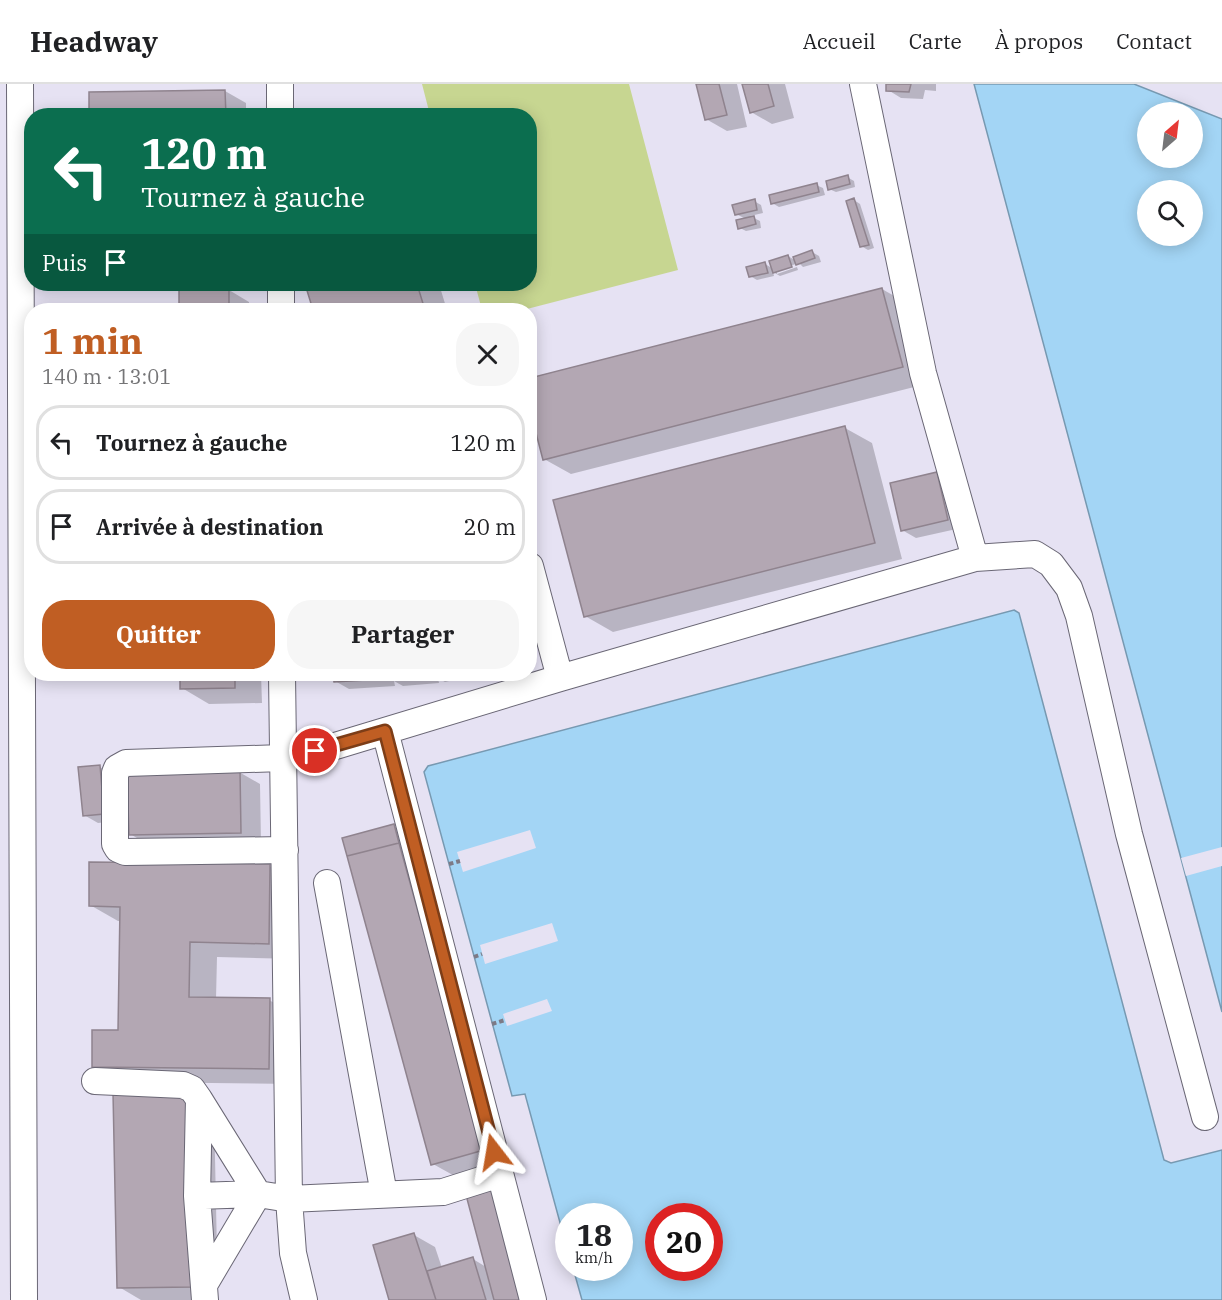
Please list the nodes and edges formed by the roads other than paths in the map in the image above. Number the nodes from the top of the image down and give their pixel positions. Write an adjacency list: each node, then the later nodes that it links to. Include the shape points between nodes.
1 (20, 84): 22 (street)
2 (280, 84): 4 (street)
3 (863, 84): 5 (street, via 923,373)
4 (280, 108)
5 (975, 558): 7 (street); 15 (street, via 1035,554 1051,564 1069,588)
6 (537, 592): 7 (street)
7 (560, 678): 9 (street)
8 (282, 681): 10 (street)
9 (385, 731): 10 (street); 16 (street)
10 (282, 758): 11 (street); 11 (street, via 126,763 115,773 115,844 125,852)
11 (285, 850): 20 (street)
12 (327, 883): 18 (street)
13 (95, 1081): 14 (street, via 183,1085)
14 (199, 1099): 17 (street); 19 (street)
15 (1204, 1117)
16 (500, 1174): 18 (street, via 443,1192); 24 (street)
17 (258, 1194): 19 (street); 20 (street); 21 (street)
18 (384, 1194): 20 (street)
19 (197, 1196): 21 (street)
20 (289, 1199): 23 (street, via 293,1252)
21 (204, 1292)
22 (24, 1300)
23 (304, 1300)
24 (533, 1300)

